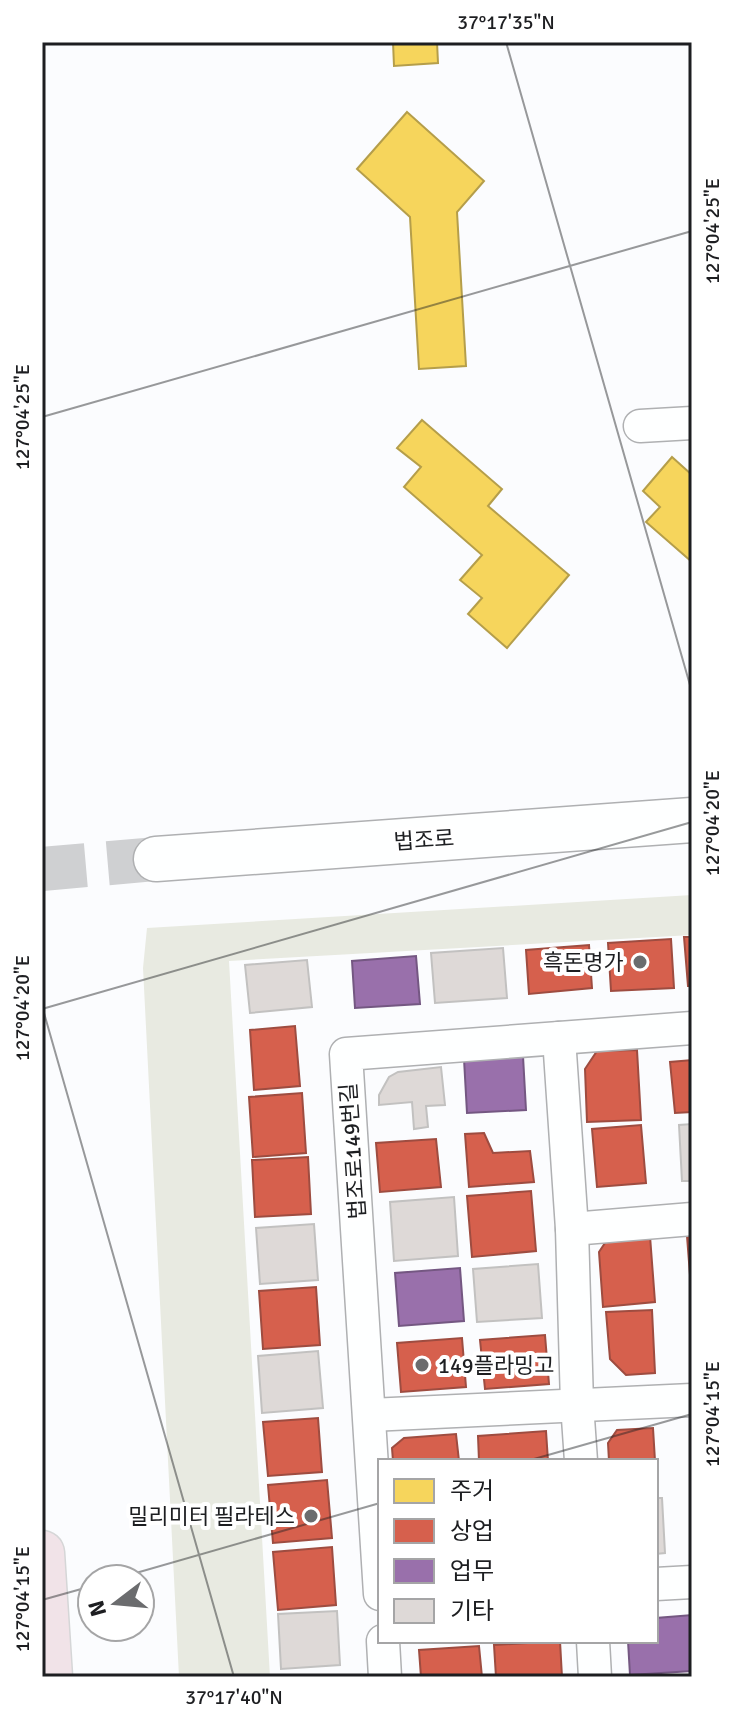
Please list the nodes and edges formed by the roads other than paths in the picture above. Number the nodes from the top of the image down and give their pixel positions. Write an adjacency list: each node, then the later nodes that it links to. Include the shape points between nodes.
1 (692, 423): 2 (street)
2 (640, 426)
3 (692, 820): 4 (street, 법조로)
4 (156, 859)
5 (692, 1028): 6 (street, 법조로149번길)
6 (559, 1038): 8 (street); 11 (street, 법조로149번길, via 346,1054)
7 (692, 1219): 8 (street)
8 (572, 1229): 10 (street)
9 (692, 1400): 10 (street)
10 (577, 1404): 11 (street); 12 (street)
11 (370, 1415): 14 (street, 법조로149번길)
12 (581, 1459)
13 (42, 1553): 19 (highway)
14 (378, 1558)
15 (692, 1582): 16 (street)
16 (658, 1584)
17 (383, 1643): 20 (street)
18 (593, 1643): 21 (street)
19 (50, 1677)
20 (385, 1677)
21 (595, 1677)

